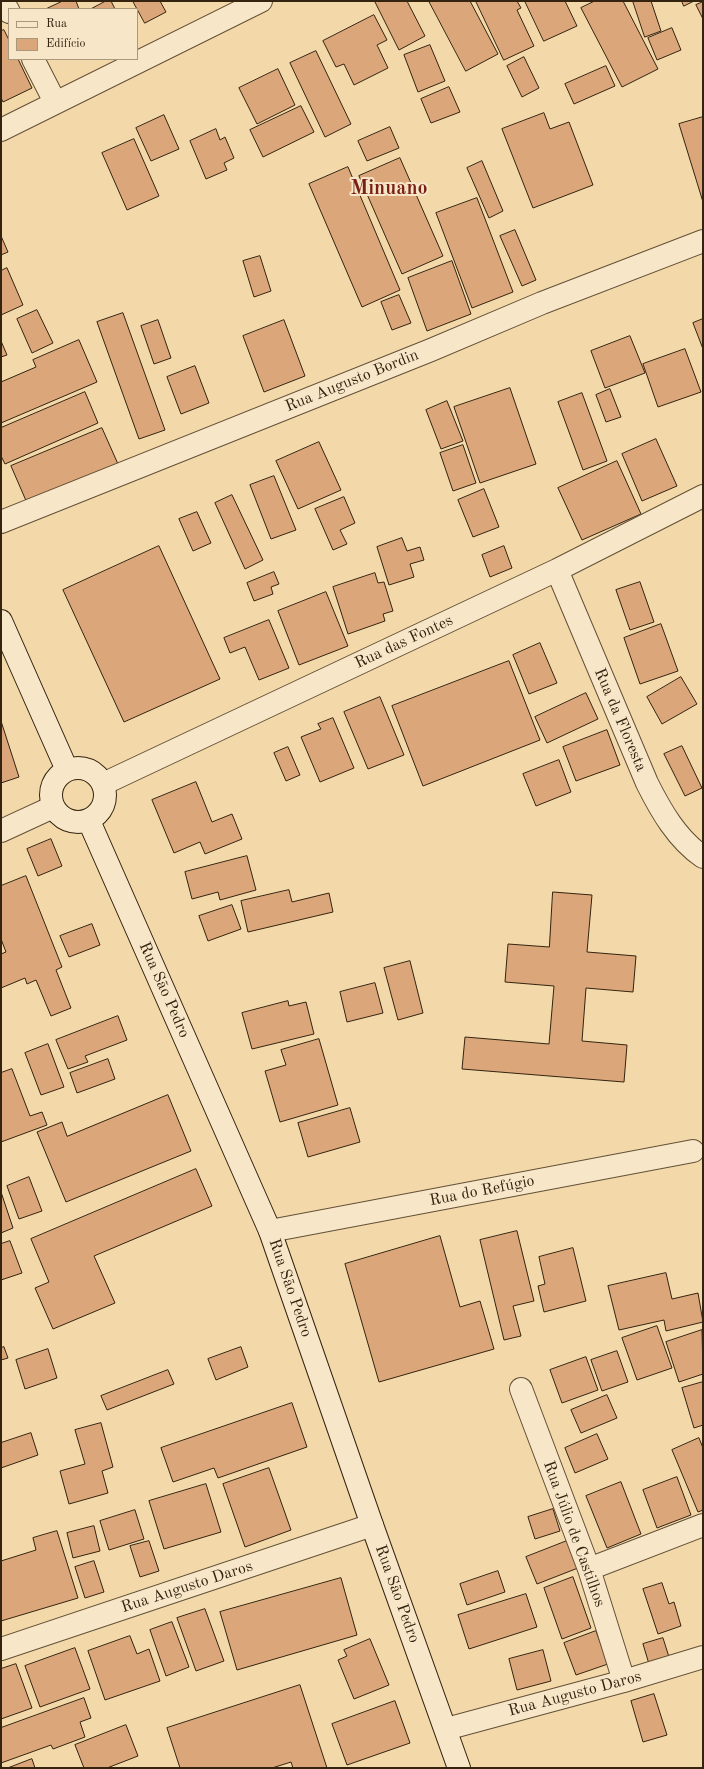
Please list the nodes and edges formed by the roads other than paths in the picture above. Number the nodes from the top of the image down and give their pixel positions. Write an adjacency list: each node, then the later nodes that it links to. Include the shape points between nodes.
1 (3, 1): 3 (street)
2 (261, 1): 5 (street)
3 (8, 10)
4 (34, 60): 5 (street)
5 (55, 102): 6 (street)
6 (1, 130)
7 (703, 241): 9 (street, Rua Augusto Bordin, via 542,303)
8 (703, 496): 10 (street, Rua das Fontes)
9 (1, 522)
10 (557, 570): 13 (street, Rua das Fontes); 17 (street, Rua da Floresta, via 650,790 675,830)
11 (1, 620): 12 (street)
12 (67, 770): 13 (street, via 84,768 92,771); 14 (street, via 54,782 51,790)
13 (103, 784): 15 (street, via 105,801 99,812)
14 (53, 807): 15 (street, via 68,821); 16 (street)
15 (89, 821): 19 (street, Rua São Pedro)
16 (1, 831)
17 (703, 857)
18 (693, 1152): 19 (street, Rua do Refúgio)
19 (270, 1231): 21 (street, Rua São Pedro)
20 (521, 1389): 23 (street, Rua Júlio de Castilhos)
21 (372, 1525): 24 (street, Rua Augusto Daros); 27 (street, Rua São Pedro)
22 (703, 1525): 23 (street)
23 (589, 1569): 26 (street, Rua Júlio de Castilhos)
24 (1, 1649)
25 (703, 1657): 26 (street, Rua Augusto Daros)
26 (624, 1681): 27 (street, Rua Augusto Daros)
27 (446, 1729): 28 (street, Rua São Pedro)
28 (459, 1768)

